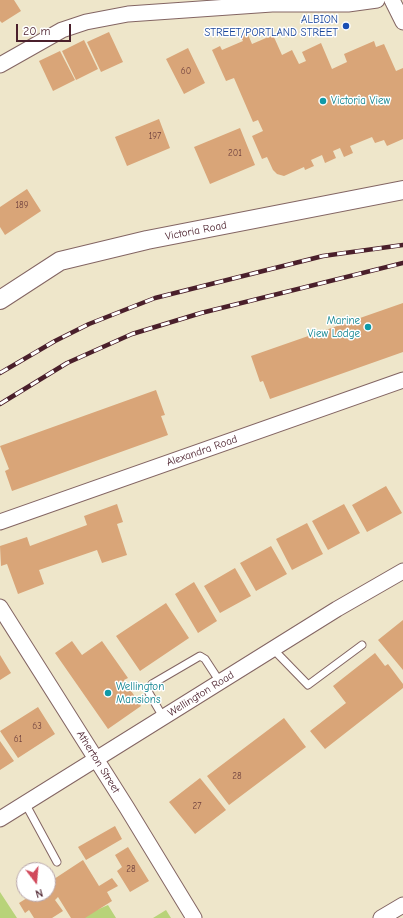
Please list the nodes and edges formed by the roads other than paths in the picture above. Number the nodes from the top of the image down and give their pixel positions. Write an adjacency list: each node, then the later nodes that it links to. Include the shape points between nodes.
1 (377, 0): 3 (street, via 348,4)
2 (392, 0): 4 (street)
3 (214, 3): 5 (street, via 86,22 62,30)
4 (403, 22)
5 (0, 65)
6 (403, 190): 7 (street, Victoria Road, via 147,240 60,261)
7 (0, 300)
8 (403, 380): 9 (street, Alexandra Road)
9 (0, 522)
10 (403, 571): 13 (street, Wellington Road)
11 (0, 607): 16 (street, Atherton Street)
12 (362, 645): 13 (lane, via 308,684)
13 (273, 649): 14 (street, Wellington Road)
14 (220, 682): 15 (street, Wellington Road); 15 (lane, via 205,659 200,656 171,672 148,689)
15 (163, 717): 16 (street, Wellington Road)
16 (97, 759): 17 (street, Wellington Road); 21 (street, Atherton Street)
17 (25, 803): 18 (street, Wellington Road); 19 (lane)
18 (0, 819)
19 (58, 862)
20 (403, 905): 22 (street)
21 (194, 918)
22 (381, 918)

